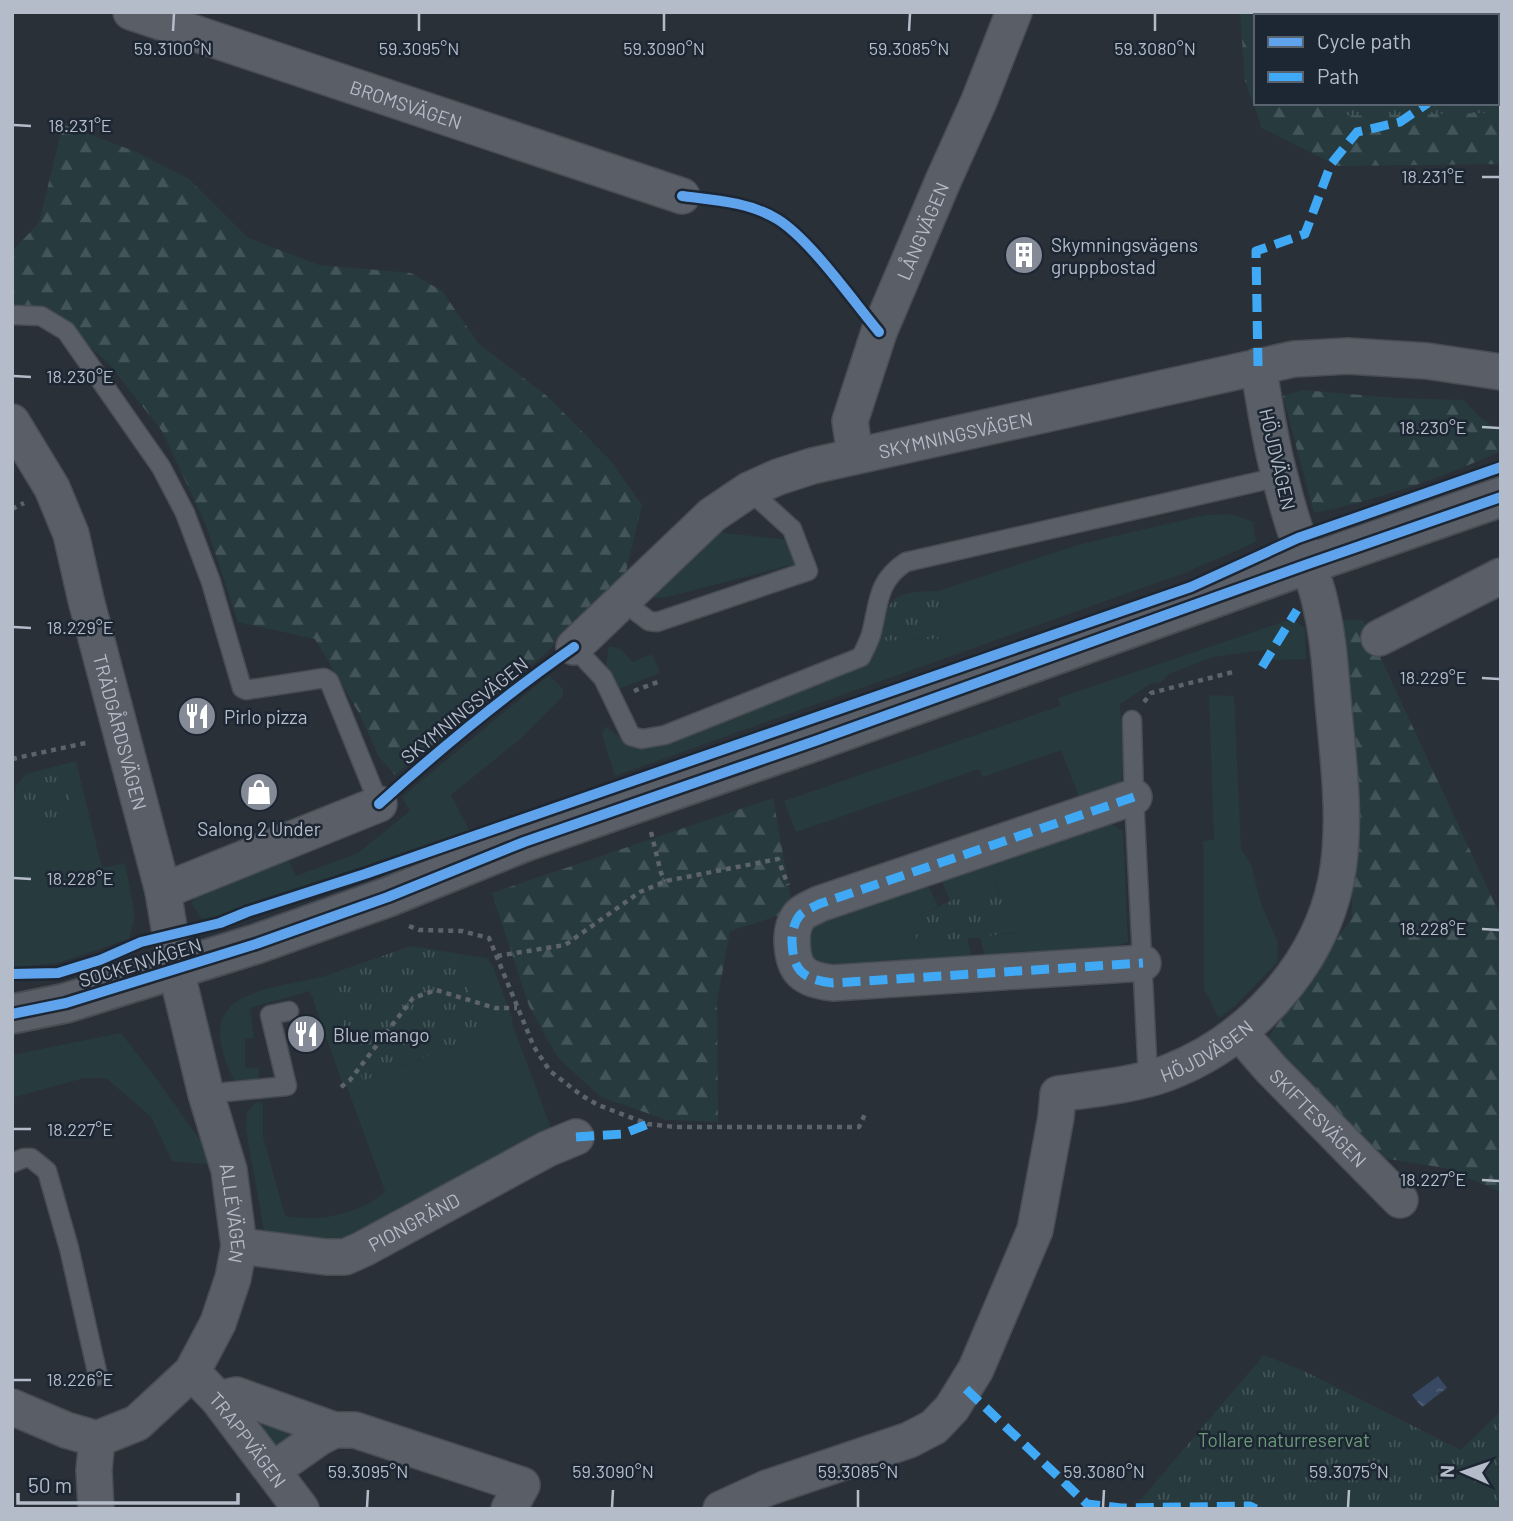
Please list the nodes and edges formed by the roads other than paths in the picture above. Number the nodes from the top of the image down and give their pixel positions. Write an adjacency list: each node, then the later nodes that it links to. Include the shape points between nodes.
1 (131, 12): 3 (street, BROMSVÄGEN)
2 (1014, 12): 8 (street, LÅNGVÄGEN, via 879,332 850,421)
3 (682, 196)
4 (12, 315): 19 (lane, via 41,316 66,331 161,467 207,570 242,688 329,681)
5 (1258, 366): 6 (street, SKYMNINGSVÄGEN, via 1348,356); 8 (street, SKYMNINGSVÄGEN); 9 (street, HÖJDVÄGEN)
6 (1501, 372)
7 (12, 422): 20 (street, TRÄDGÅRDSVÄGEN, via 52,488 71,534)
8 (855, 455): 10 (street, SKYMNINGSVÄGEN)
9 (1279, 477): 12 (street, HÖJDVÄGEN); 16 (lane, via 906,562 893,570 881,589 872,634 861,657 665,735 631,736 603,678)
10 (749, 490): 14 (street, SKYMNINGSVÄGEN, via 712,515); 14 (lane, via 792,529 808,572 657,622)
11 (1501, 497): 12 (street, SOCKENVÄGEN)
12 (1308, 564): 22 (street, SOCKENVÄGEN); 25 (street, HÖJDVÄGEN, via 1323,617 1337,743 1340,823 1336,880 1313,943 1293,975)
13 (1501, 576): 15 (street)
14 (621, 600): 16 (street, SKYMNINGSVÄGEN)
15 (1379, 638)
16 (574, 647)
17 (1132, 720): 18 (lane)
18 (1134, 797): 21 (lane); 21 (street, via 819,904 800,915 792,937 793,961 798,970 833,983)
19 (379, 804): 20 (street)
20 (163, 891): 22 (street, TRÄDGÅRDSVÄGEN)
21 (1143, 962): 26 (lane)
22 (176, 970): 24 (street, SOCKENVÄGEN); 27 (street, ALLÉVÄGEN)
23 (289, 1011): 27 (lane, via 270,1015 286,1086)
24 (12, 1014)
25 (1239, 1032): 26 (street, HÖJDVÄGEN, via 1167,1073); 30 (street, SKIFTESVÄGEN)
26 (1149, 1078): 42 (street, HÖJDVÄGEN, via 1058,1094 1031,1240 971,1379 934,1427)
27 (206, 1094): 31 (street, ALLÉVÄGEN, via 229,1170)
28 (576, 1138): 31 (street, PIONGRÄND, via 547,1149 345,1257)
29 (12, 1163): 33 (lane, via 31,1158 47,1171)
30 (1400, 1200)
31 (239, 1246): 32 (street, ALLÉVÄGEN, via 218,1323)
32 (192, 1372): 34 (street, TRAPPVÄGEN); 37 (street, ALLÉVÄGEN, via 137,1423)
33 (98, 1376)
34 (218, 1399): 36 (street, via 236,1395); 38 (street, TRAPPVÄGEN)
35 (12, 1407): 37 (street)
36 (334, 1430): 38 (street); 41 (street, via 355,1430 522,1485)
37 (97, 1439): 39 (street, via 93,1470)
38 (273, 1470): 40 (street, TRAPPVÄGEN)
39 (96, 1509)
40 (302, 1509)
41 (509, 1509)
42 (721, 1509)

